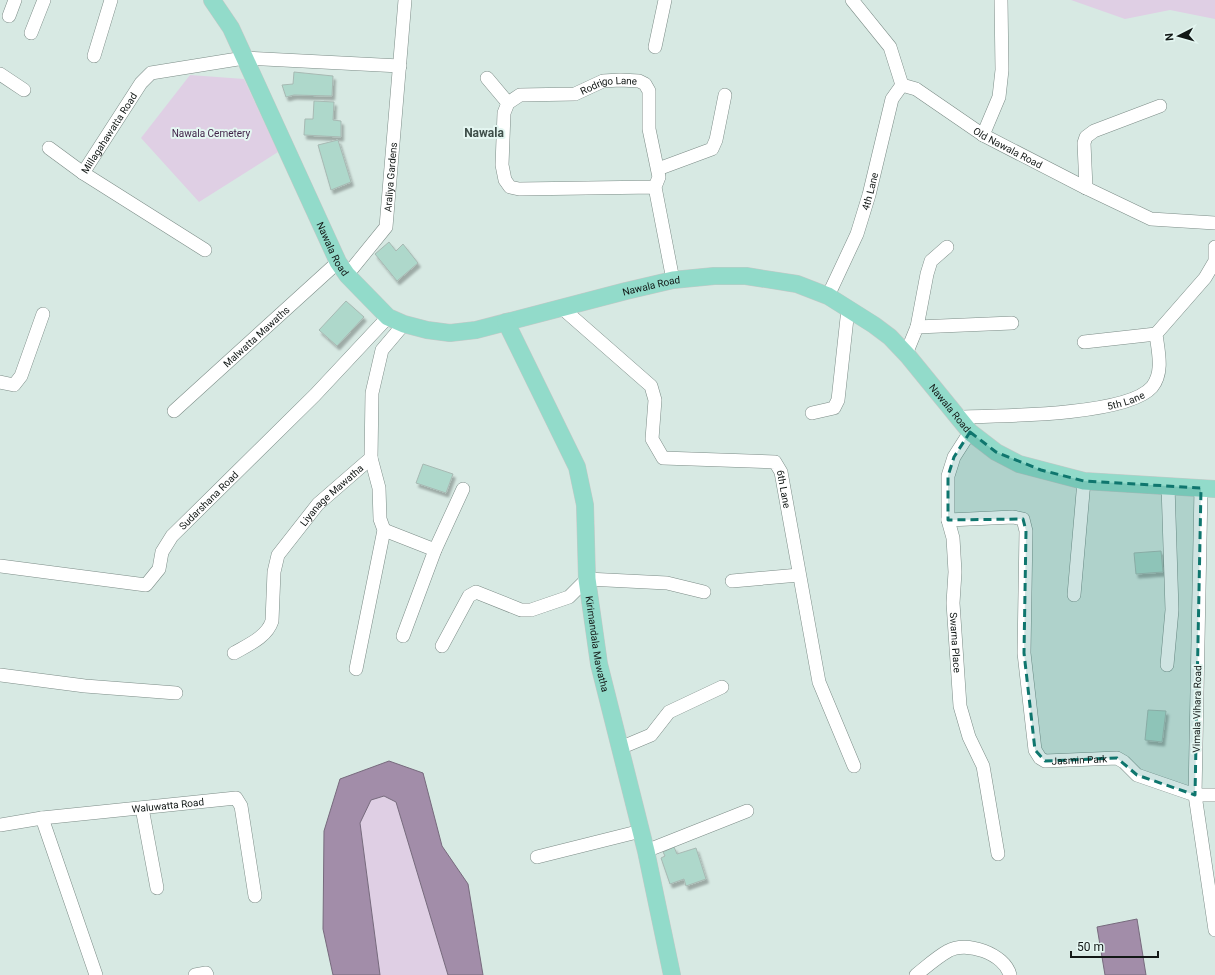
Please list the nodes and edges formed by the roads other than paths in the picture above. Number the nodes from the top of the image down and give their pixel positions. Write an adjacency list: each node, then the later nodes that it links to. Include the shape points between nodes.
1 (15, 0): 9 (street)
2 (44, 0): 10 (street)
3 (111, 0): 12 (street)
4 (212, 0): 13 (main road, Nawala Road, via 231,28)
5 (405, 0): 14 (street, Araliya Gardens)
6 (665, 0): 11 (street)
7 (852, 0): 17 (street, via 890,47)
8 (1001, 0): 22 (street, via 1002,70 999,96)
9 (9, 16)
10 (31, 33)
11 (655, 46)
12 (94, 56)
13 (244, 58): 14 (street); 25 (street, Millagahawatta Road, via 151,73 141,83); 32 (main road, Nawala Road)
14 (400, 66): 32 (street, Araliya Gardens, via 386,228)
15 (0, 74): 18 (street)
16 (487, 78): 20 (street)
17 (902, 84): 22 (street, Old Nawala Road, via 916,89); 34 (street, 4th Lane, via 892,99 857,234)
18 (24, 90)
19 (725, 94): 24 (street, via 712,149)
20 (508, 103): 24 (street, Rodrigo Lane, via 520,95 574,94 603,81 639,81 650,91 650,129); 26 (street, via 504,113 502,165 505,180 510,188)
21 (1160, 106): 27 (street, via 1094,131 1086,137)
22 (984, 135): 27 (street, Old Nawala Road)
23 (49, 148): 25 (street)
24 (658, 169): 26 (street, Rodrigo Lane, via 660,177)
25 (83, 173): 31 (street, Millagahawatta Road)
26 (655, 187): 33 (street, Rodrigo Lane)
27 (1086, 188): 28 (street, Old Nawala Road, via 1151,219)
28 (1215, 223)
29 (947, 247): 42 (street, via 931,262)
30 (1215, 247): 43 (street, via 1215,261 1205,278)
31 (205, 250)
32 (343, 268): 38 (main road, Nawala Road); 47 (street, Malwatta Mawaths)
33 (673, 280): 34 (main road, Nawala Road, via 746,276 797,284); 35 (main road, Nawala Road)
34 (828, 296): 36 (main road, Nawala Road)
35 (562, 308): 39 (main road, Nawala Road); 60 (street, 6th Lane, via 651,386 655,400 652,439 663,458 775,462 781,472)
36 (848, 309): 45 (main road, Nawala Road, via 890,337); 48 (street, via 838,400 834,408)
37 (42, 314): 46 (street, via 21,376 14,385)
38 (388, 317): 41 (main road, Nawala Road); 59 (street, Sudarshana Road, via 315,395 172,536 162,552 159,569 146,585)
39 (506, 322): 41 (main road, Nawala Road, via 476,330 450,333); 61 (main road, Kirimandala Mawatha, via 577,467 585,505)
40 (1012, 323): 42 (street)
41 (404, 324): 51 (street, Liyanage Mawatha, via 382,350 372,392)
42 (917, 327): 45 (street)
43 (1156, 334): 44 (street); 49 (street, 5th Lane, via 1159,371 1152,387 1134,398 1085,410 1036,415)
44 (1084, 342)
45 (906, 354): 49 (main road, Nawala Road)
46 (0, 382)
47 (174, 411)
48 (812, 413)
49 (959, 417): 50 (main road, Nawala Road)
50 (970, 432): 52 (main road, Nawala Road, via 996,452 1019,464); 56 (street, Swarna Place, via 954,457 948,476)
51 (371, 458): 57 (street, via 379,488 380,519); 67 (street, Liyanage Mawatha, via 318,504 278,555 274,572 270,627 261,637)
52 (1084, 481): 53 (main road, Nawala Road); 64 (street)
53 (1168, 485): 54 (main road, Nawala Road); 68 (street, via 1172,610)
54 (1208, 488): 75 (street, Vimala Vihara Road)
55 (463, 489): 58 (street)
56 (948, 520): 75 (street, Jasmin Park, via 1013,517 1023,519 1026,531 1024,653 1035,750 1040,758 1045,761 1117,758 1137,775); 83 (street, Swarna Place, via 954,558 953,603 960,706 969,738 983,766)
57 (384, 530): 58 (street); 69 (street)
58 (435, 550): 65 (street)
59 (0, 566)
60 (799, 575): 62 (street); 74 (street, 6th Lane, via 819,682)
61 (587, 579): 63 (street, via 667,583); 66 (street, via 568,597 531,610 521,610 476,592 469,596); 73 (main road, Kirimandala Mawatha, via 598,664)
62 (732, 581)
63 (704, 592)
64 (1074, 595)
65 (402, 636)
66 (442, 646)
67 (234, 653)
68 (1167, 665)
69 (356, 669)
70 (0, 675): 72 (street, via 85,686)
71 (722, 687): 73 (street, via 669,712 651,735)
72 (176, 693)
73 (620, 748): 81 (main road, Kirimandala Mawatha)
74 (854, 766)
75 (1196, 795): 76 (street, Jasmin Park); 87 (street, Vimala Vihara Road)
76 (1215, 795)
77 (142, 808): 79 (street, Waluwatta Road); 85 (street); 86 (street, Waluwatta Road, via 236,798 241,806)
78 (747, 811): 82 (street)
79 (42, 818): 80 (street, Waluwatta Road); 88 (street)
80 (0, 825)
81 (641, 830): 82 (main road, Kirimandala Mawatha); 84 (street)
82 (646, 851): 91 (main road, Kirimandala Mawatha)
83 (998, 854)
84 (537, 857)
85 (157, 888)
86 (255, 896)
87 (1215, 930)
88 (96, 975)
89 (195, 975): 90 (street)
90 (207, 975)
91 (672, 975)
92 (916, 975): 93 (street, via 949,950 960,947 994,955 1008,968)
93 (1010, 975)

